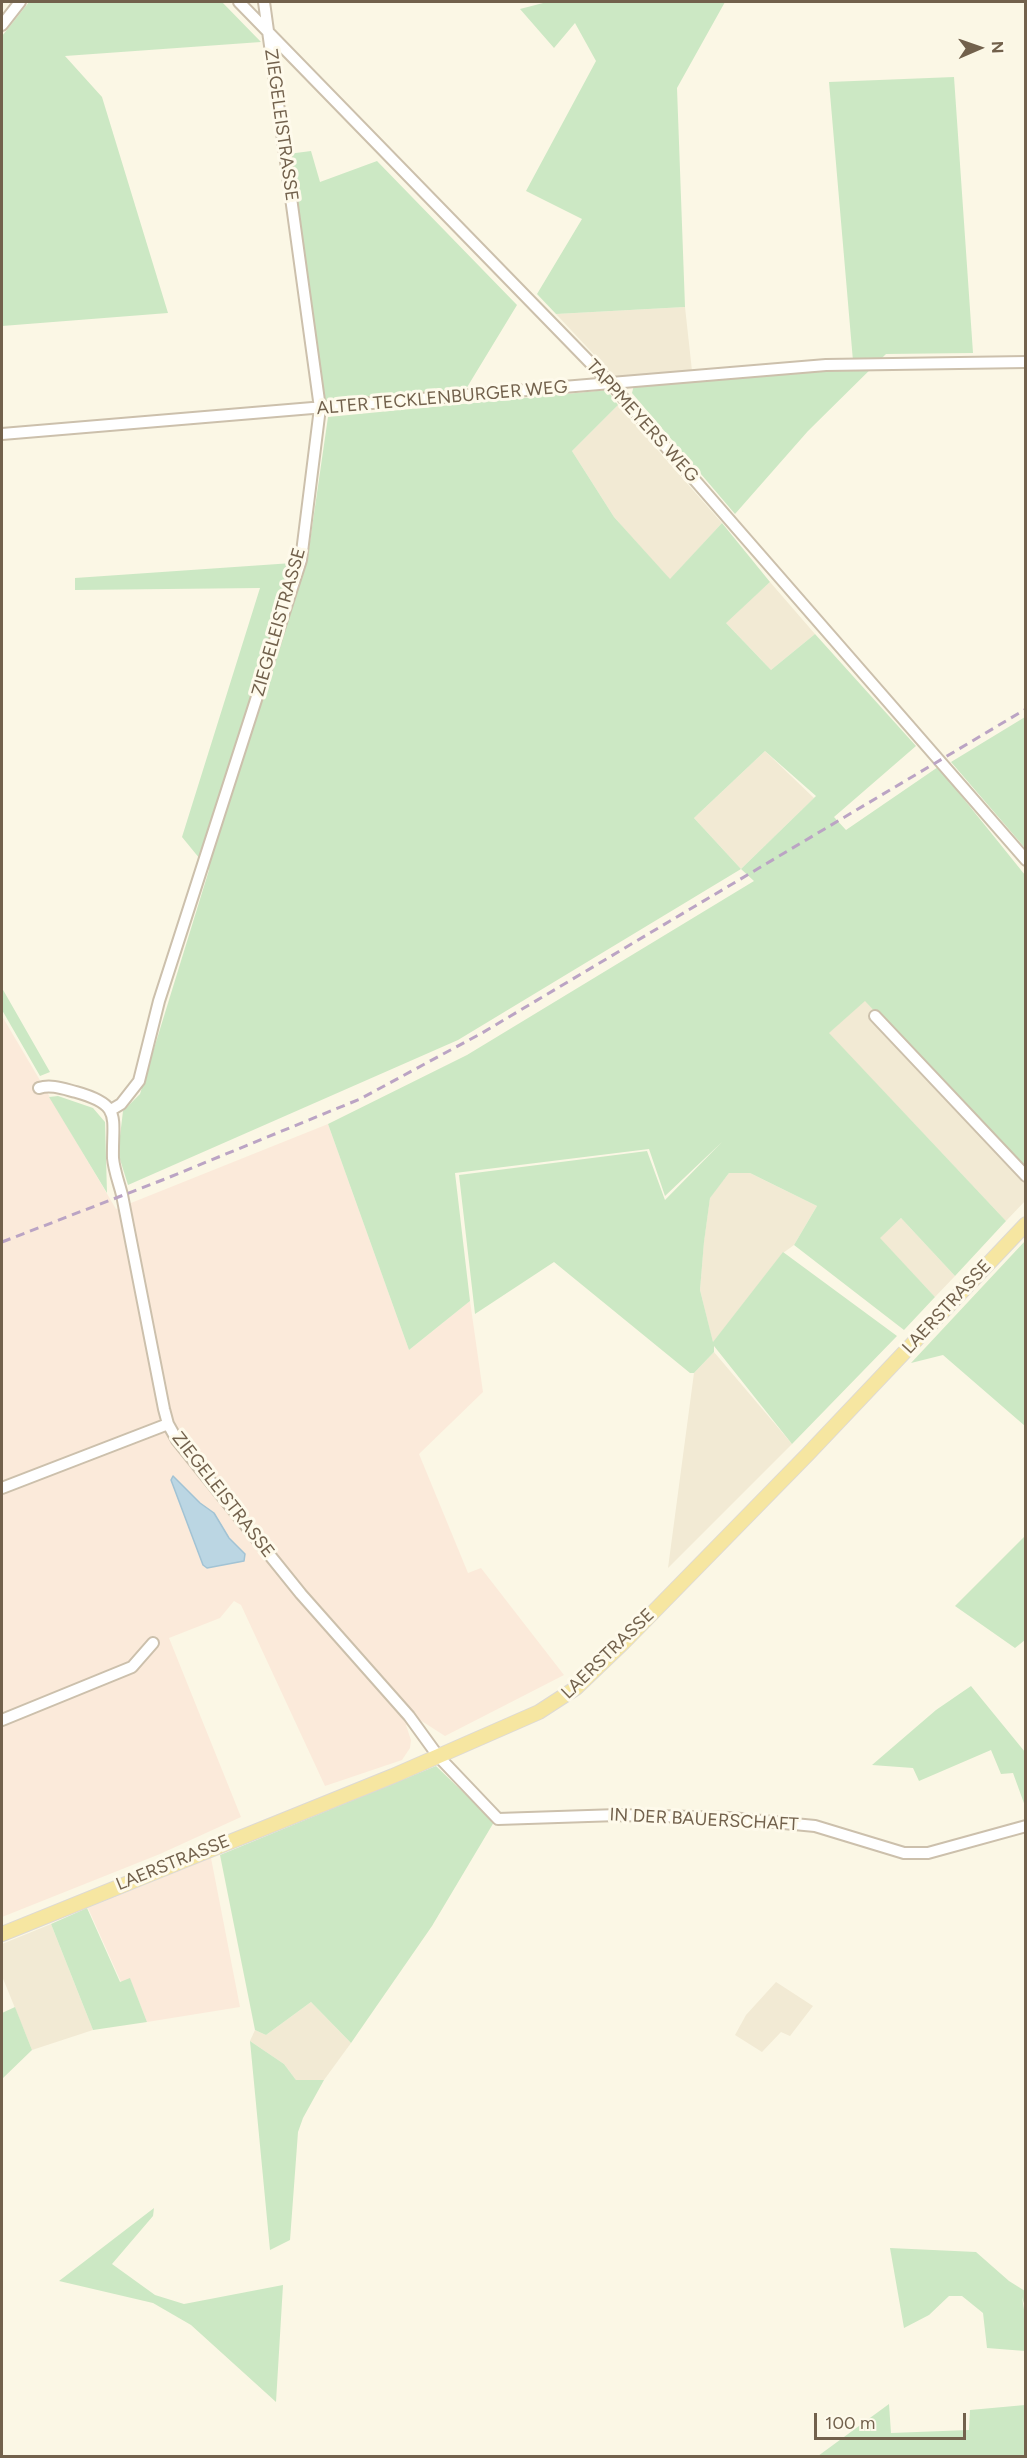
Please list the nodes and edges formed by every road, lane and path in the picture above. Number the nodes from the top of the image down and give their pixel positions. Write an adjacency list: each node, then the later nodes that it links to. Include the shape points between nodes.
1 (20, 2): 4 (street)
2 (239, 2): 5 (street, TAPPMEYERS WEG)
3 (264, 2): 5 (street, ZIEGELEISTRASSE)
4 (2, 25)
5 (268, 31): 7 (street, TAPPMEYERS WEG); 8 (street, ZIEGELEISTRASSE)
6 (1026, 362): 7 (street, ALTER TECKLENBURGER WEG, via 825,364)
7 (611, 384): 8 (street, ALTER TECKLENBURGER WEG); 10 (street, TAPPMEYERS WEG)
8 (320, 408): 9 (street, ALTER TECKLENBURGER WEG); 13 (street, ZIEGELEISTRASSE, via 301,560 159,1001 139,1081 121,1104)
9 (2, 434)
10 (1026, 860)
11 (875, 1016): 14 (street)
12 (39, 1088): 13 (street, via 53,1086 98,1099)
13 (111, 1110): 16 (street, ZIEGELEISTRASSE, via 115,1119 113,1162)
14 (1026, 1176)
15 (1026, 1224): 20 (main road, LAERSTRASSE, via 596,1671 556,1703)
16 (168, 1424): 17 (street); 20 (street, ZIEGELEISTRASSE, via 301,1594 409,1716)
17 (2, 1488)
18 (153, 1643): 19 (street, via 132,1667)
19 (2, 1720)
20 (438, 1756): 21 (street, IN DER BAUERSCHAFT, via 498,1820 618,1815 731,1818 816,1826 904,1853 928,1853); 22 (main road, LAERSTRASSE)
21 (1026, 1826)
22 (2, 1934)

